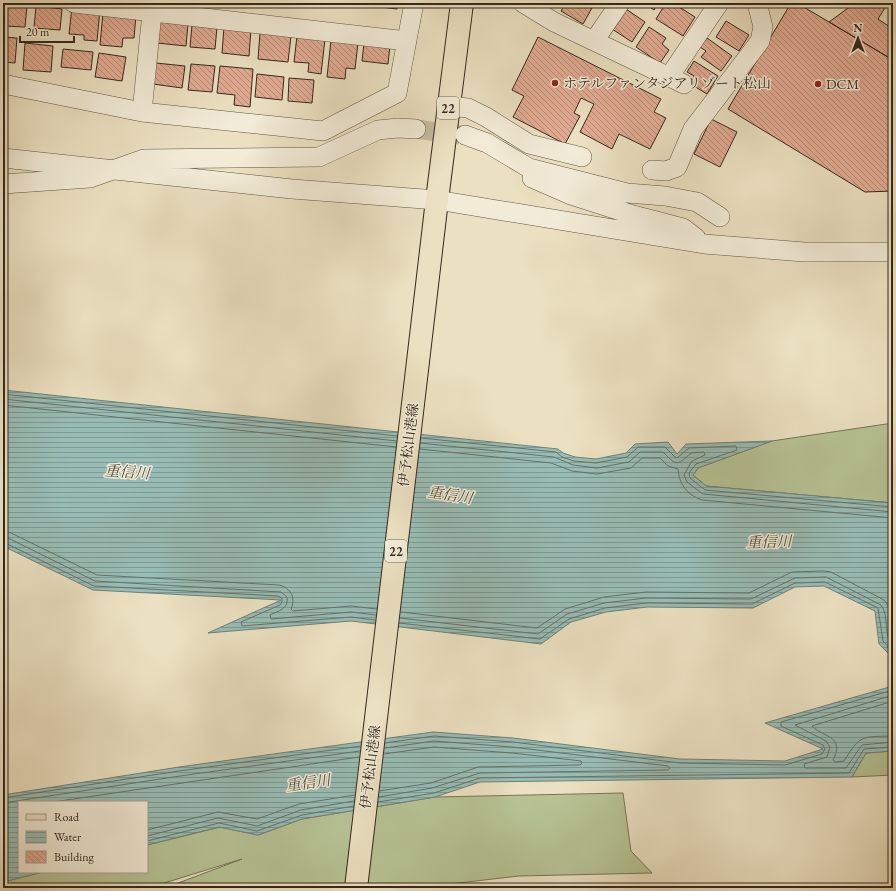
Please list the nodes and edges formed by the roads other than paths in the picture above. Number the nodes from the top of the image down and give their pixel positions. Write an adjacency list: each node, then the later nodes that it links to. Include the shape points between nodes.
1 (74, 3): 8 (street)
2 (414, 3): 9 (street)
3 (462, 3): 12 (main road, 伊予松山港線 / 22)
4 (522, 3): 10 (street)
5 (620, 3): 10 (street)
6 (719, 3): 10 (street, via 676,81)
7 (757, 3): 20 (street, via 763,27 760,42 693,130 677,167 666,171)
8 (152, 7): 9 (street); 13 (street)
9 (407, 41): 13 (street, via 397,93 323,131)
10 (594, 41)
11 (3, 84): 13 (street)
12 (448, 106): 16 (street, via 468,108 529,144); 22 (main road, 伊予松山港線 / 22)
13 (142, 112)
14 (416, 130): 19 (street, via 378,130 319,157 144,160)
15 (465, 136): 18 (street, via 487,143)
16 (582, 157)
17 (3, 158): 19 (street)
18 (529, 168): 23 (street, via 627,192 696,202); 24 (street, via 530,177 571,195 683,228)
19 (114, 170): 21 (street, via 90,178); 22 (street)
20 (652, 170)
21 (3, 184)
22 (436, 207): 24 (street); 26 (main road, 伊予松山港線 / 22)
23 (720, 217)
24 (704, 244): 25 (street, via 804,252)
25 (893, 252)
26 (356, 888)

